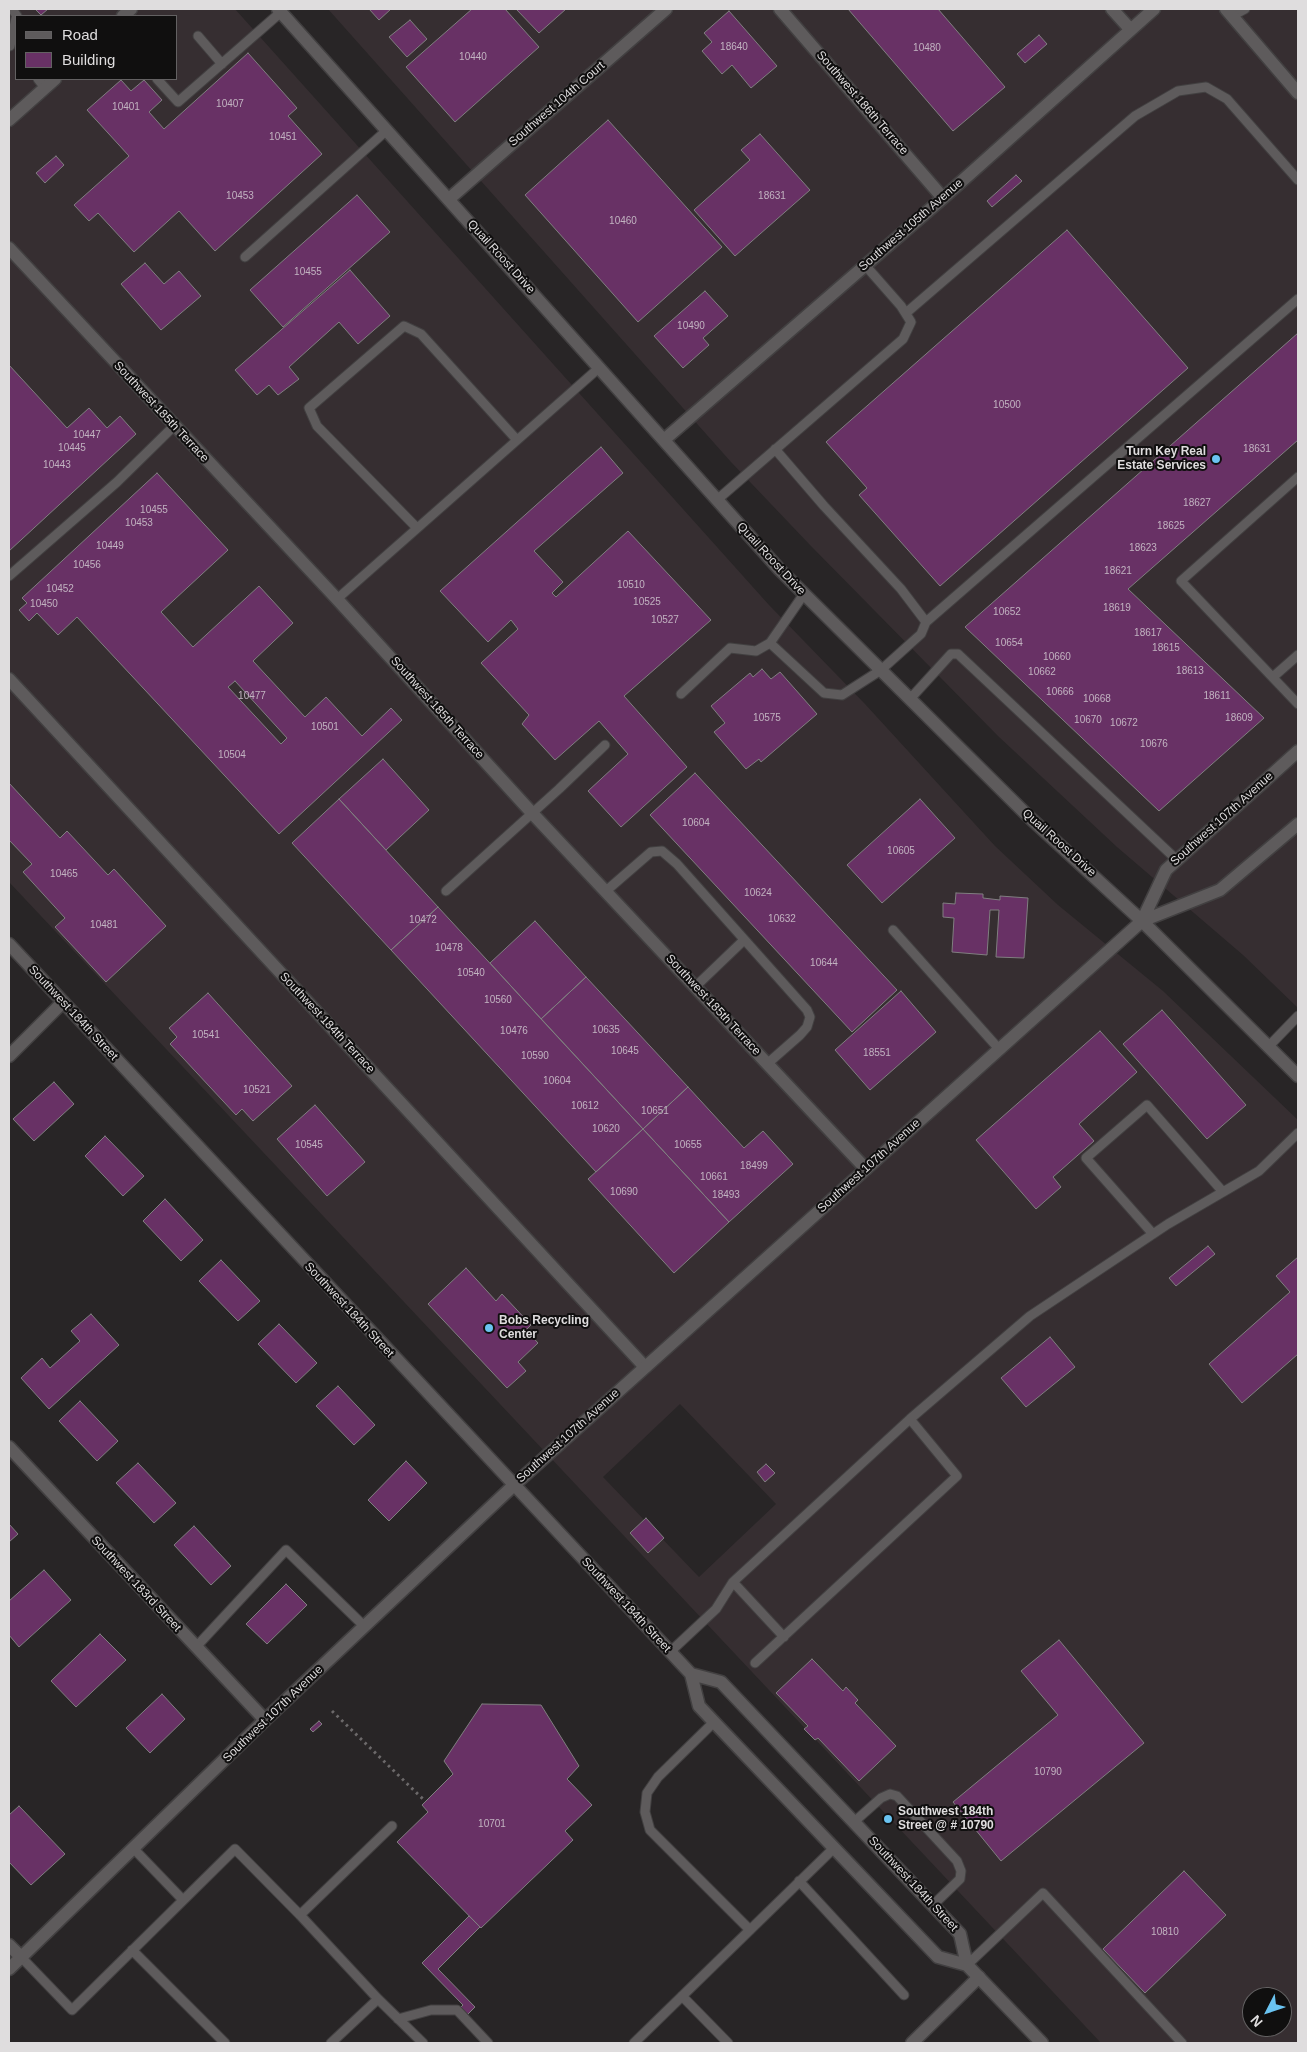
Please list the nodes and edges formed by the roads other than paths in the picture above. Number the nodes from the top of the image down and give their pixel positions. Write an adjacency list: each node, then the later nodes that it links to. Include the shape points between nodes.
1 (666, 9): 20 (street, Southwest 104th Court)
2 (780, 9): 19 (street, Southwest 186th Terrace)
3 (1112, 9): 9 (street)
4 (1154, 9): 9 (street, Southwest 105th Avenue)
5 (1245, 9): 7 (lane)
6 (280, 10): 12 (lane); 17 (street, Quail Roost Drive)
7 (1229, 12): 15 (street)
8 (15, 25): 11 (lane)
9 (1130, 29): 19 (street, Southwest 105th Avenue)
10 (198, 36): 12 (lane)
11 (12, 49)
12 (222, 64): 13 (lane, via 178,102)
13 (158, 80)
14 (46, 82): 16 (street)
15 (1298, 93)
16 (9, 120)
17 (387, 130): 20 (street, Quail Roost Drive); 22 (lane)
18 (1298, 180): 25 (lane, via 1227,99 1206,87 1178,91 1135,116)
19 (943, 198): 23 (street, Southwest 105th Avenue)
20 (448, 199): 26 (street, Quail Roost Drive)
21 (9, 248): 27 (street, Southwest 185th Terrace)
22 (245, 257)
23 (865, 265): 25 (lane); 28 (street, Southwest 105th Avenue)
24 (1298, 299): 37 (lane)
25 (906, 313): 30 (lane, via 911,322 903,339)
26 (600, 367): 28 (street, Quail Roost Drive); 29 (lane)
27 (174, 426): 34 (lane, via 117,482); 36 (street, Southwest 185th Terrace)
28 (665, 439): 32 (street, Quail Roost Drive)
29 (518, 440): 33 (lane); 33 (lane, via 421,334 404,326 309,408 318,426)
30 (775, 449): 32 (lane); 37 (lane, via 902,589)
31 (1298, 477): 41 (lane, via 1180,581)
32 (718, 499): 35 (street, Quail Roost Drive)
33 (417, 528): 36 (lane)
34 (9, 576)
35 (804, 594): 38 (lane); 40 (street, Quail Roost Drive)
36 (338, 599): 48 (street, Southwest 185th Terrace)
37 (926, 622): 40 (lane, via 921,634)
38 (770, 643): 40 (lane, via 824,693 842,695); 43 (lane, via 756,651 730,648)
39 (1298, 655): 41 (lane)
40 (881, 670): 44 (street, Quail Roost Drive)
41 (1273, 677): 45 (lane)
42 (9, 679): 69 (street, Southwest 184th Terrace)
43 (681, 694)
44 (910, 699): 50 (lane, via 951,654 958,654); 53 (street, Quail Roost Drive, via 1028,816)
45 (1298, 704)
46 (605, 745): 48 (lane)
47 (1298, 751): 50 (street, Southwest 107th Avenue)
48 (532, 813): 51 (lane); 52 (street, Southwest 185th Terrace)
49 (1298, 825): 53 (street, Southwest 107th Avenue, via 1220,890)
50 (1177, 860): 53 (street, Southwest 107th Avenue, via 1166,870)
51 (446, 891)
52 (606, 891): 55 (lane, via 651,852 662,851); 57 (street, Southwest 185th Terrace)
53 (1142, 921): 60 (street, Quail Roost Drive); 61 (street, Southwest 107th Avenue)
54 (894, 930): 61 (lane)
55 (744, 940): 57 (lane); 63 (lane, via 810,1017 800,1035)
56 (9, 944): 58 (street, Southwest 184th Street)
57 (695, 987): 63 (street, Southwest 185th Terrace)
58 (63, 1002): 62 (street); 72 (street, Southwest 184th Street)
59 (1298, 1016): 60 (lane)
60 (1269, 1046): 64 (street, Quail Roost Drive)
61 (999, 1049): 66 (street, Southwest 107th Avenue)
62 (9, 1056)
63 (767, 1064): 66 (street, Southwest 185th Terrace)
64 (1298, 1076)
65 (1298, 1133): 67 (lane, via 1259,1171)
66 (866, 1169): 69 (street, Southwest 107th Avenue)
67 (1223, 1192): 68 (lane); 68 (lane, via 1147,1105 1086,1158)
68 (1153, 1234): 70 (lane, via 1030,1316)
69 (645, 1367): 72 (street, Southwest 107th Avenue)
70 (910, 1419): 73 (lane); 75 (lane, via 957,1476)
71 (9, 1447): 76 (street, Southwest 183rd Street)
72 (513, 1486): 74 (street, Southwest 107th Avenue); 77 (street, Southwest 184th Street)
73 (733, 1582): 75 (lane); 77 (lane, via 716,1609)
74 (364, 1626): 76 (lane, via 286,1550); 80 (street, Southwest 107th Avenue)
75 (784, 1637): 78 (lane)
76 (196, 1648): 80 (street, Southwest 183rd Street)
77 (670, 1652): 79 (street, Southwest 184th Street)
78 (755, 1663)
79 (691, 1674): 81 (street, Southwest 184th Street, via 700,1706); 82 (street, Southwest 184th Street, via 721,1682)
80 (265, 1720): 85 (street, Southwest 107th Avenue)
81 (714, 1722): 84 (street, Southwest 184th Street); 90 (lane, via 658,1777 647,1793 645,1812 650,1830)
82 (854, 1822): 88 (street, Southwest 184th Street); 88 (lane, via 881,1798 890,1794 897,1796 961,1871 960,1879)
83 (392, 1826): 89 (lane)
84 (834, 1848): 86 (lane); 94 (street, Southwest 184th Street, via 938,1956)
85 (134, 1849): 87 (lane); 93 (street, Southwest 107th Avenue)
86 (799, 1881): 90 (lane); 97 (lane)
87 (183, 1900): 89 (lane, via 235,1849); 92 (lane)
88 (933, 1905): 94 (street, Southwest 184th Street, via 960,1934)
89 (300, 1915): 99 (lane)
90 (750, 1930): 98 (lane)
91 (9, 1945): 93 (street)
92 (132, 1950): 93 (lane, via 72,2010); 101 (lane)
93 (21, 1957): 95 (street, Southwest 107th Avenue)
94 (968, 1965): 96 (street, Southwest 184th Street); 109 (lane, via 1043,1893)
95 (9, 1969)
96 (979, 1977): 107 (street); 108 (street, Southwest 184th Street)
97 (904, 1995)
98 (682, 1996): 105 (lane); 106 (lane)
99 (378, 1999): 100 (lane); 102 (lane)
100 (398, 2019): 103 (lane); 104 (lane, via 431,2010 457,2010)
101 (225, 2043)
102 (331, 2043)
103 (423, 2043)
104 (488, 2043)
105 (634, 2043)
106 (728, 2043)
107 (912, 2043)
108 (1042, 2043)
109 (1182, 2043)

